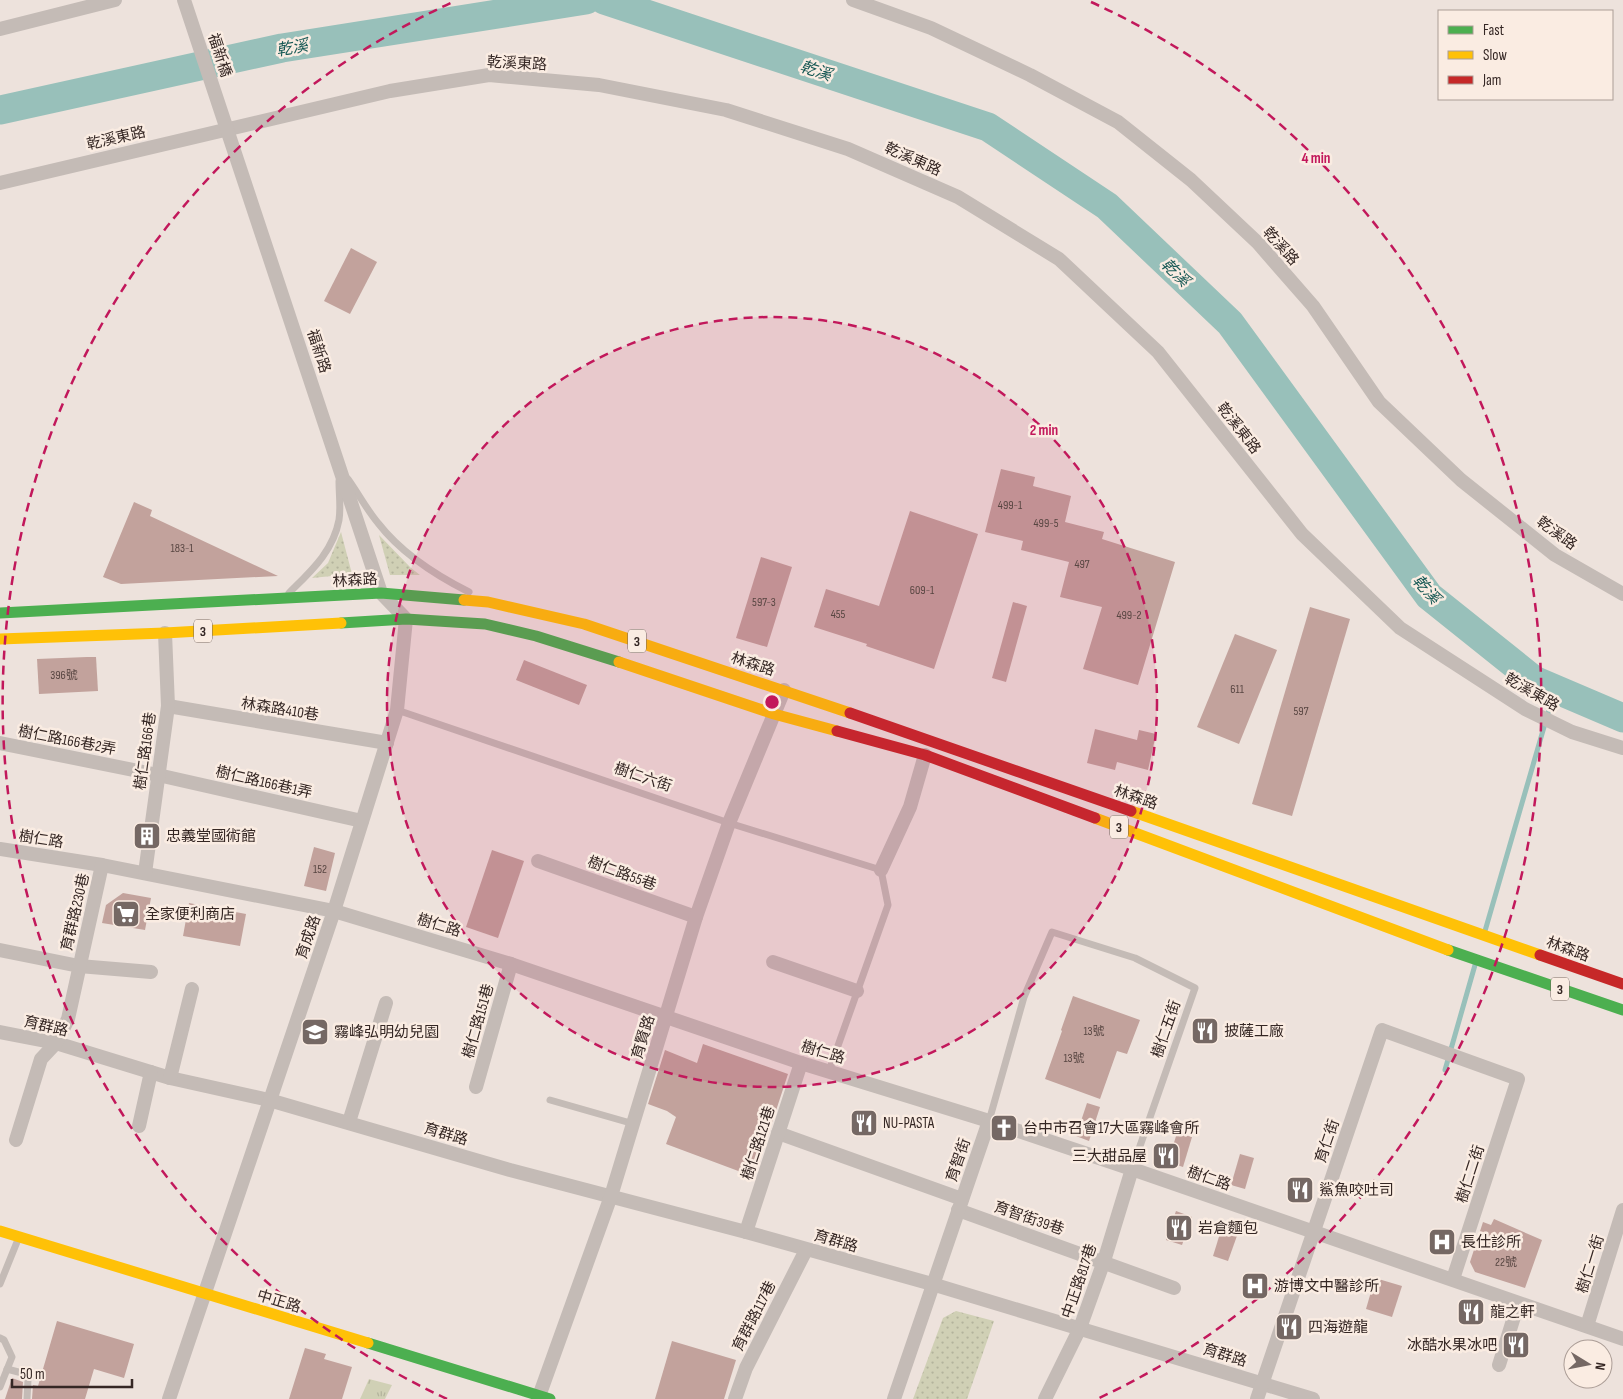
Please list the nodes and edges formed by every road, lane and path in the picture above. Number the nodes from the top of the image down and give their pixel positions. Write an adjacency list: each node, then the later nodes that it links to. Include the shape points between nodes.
1 (115, 0): 4 (street)
2 (184, 0): 5 (street, 福新橋)
3 (853, 0): 9 (street, 乾溪路, via 931,28 1118,122 1191,180 1258,243 1313,306 1379,402 1461,480 1555,555)
4 (0, 29)
5 (226, 124): 6 (street, 乾溪東路); 7 (street, 福新路); 22 (street, 乾溪東路, via 489,75 599,85 726,110 848,149 958,197 1059,259 1158,352 1302,534 1400,628 1526,709 1572,732)
6 (0, 183)
7 (340, 466): 8 (street, 福新路); 10 (lane, via 339,520 332,542 323,558); 11 (lane, via 378,524 408,554 445,580)
8 (381, 593): 10 (main road, 林森路 / 3); 11 (main road, 林森路 / 3); 13 (street)
9 (1623, 594)
10 (284, 599): 12 (main road, 林森路 / 3)
11 (488, 602): 16 (main road, 林森路 / 3, via 584,624)
12 (0, 612)
13 (406, 619): 14 (main road, 3); 18 (street, 育成路); 19 (main road, 3, via 485,624 536,636)
14 (165, 633): 15 (main road, 3); 17 (street, 樹仁路166巷)
15 (0, 639)
16 (784, 690): 19 (street, 育賢路); 40 (main road, 林森路 / 3)
17 (168, 706): 20 (street, 林森路410巷); 24 (street, 樹仁路166巷)
18 (397, 710): 20 (street, 育成路); 26 (lane, 樹仁六街)
19 (774, 714): 23 (main road, 3); 26 (street, 育賢路)
20 (387, 743): 25 (street, 育成路)
21 (0, 744): 24 (street, 樹仁路166巷2弄)
22 (1623, 748)
23 (925, 755): 30 (street, via 910,807); 44 (main road, 3, via 1461,955)
24 (158, 775): 25 (street, 樹仁路166巷1弄); 31 (street, 樹仁路166巷)
25 (362, 821): 32 (street, 育成路)
26 (729, 823): 30 (lane, 樹仁六街); 33 (street, 育賢路)
27 (0, 849): 29 (street, 樹仁路)
28 (538, 860): 33 (street, 樹仁路55巷)
29 (102, 865): 31 (street, 樹仁路); 38 (street, 育群路230巷)
30 (881, 870): 42 (lane, via 888,905)
31 (145, 873): 32 (street, 樹仁路)
32 (334, 910): 37 (street, 樹仁路); 54 (street, 育成路)
33 (696, 917): 45 (street, 育賢路)
34 (1052, 932): 56 (lane, 育智街, via 1024,997); 62 (lane, 樹仁五街, via 1135,958 1195,988)
35 (0, 950): 38 (street, 育群路230巷)
36 (773, 962): 42 (street)
37 (511, 964): 45 (street, 樹仁路); 53 (street, 樹仁路151巷)
38 (79, 966): 39 (street, 育群路230巷); 47 (street, 育群路230巷, via 68,1019)
39 (151, 972)
40 (1623, 984)
41 (192, 989): 51 (street)
42 (857, 991): 49 (lane)
43 (386, 1003): 57 (street)
44 (1623, 1010)
45 (666, 1017): 48 (street, 樹仁路); 58 (street, 育賢路)
46 (0, 1032): 47 (street, 育群路)
47 (56, 1043): 50 (street, 育群路); 61 (street, 育群路230巷, via 41,1060)
48 (801, 1063): 49 (street, 樹仁路); 60 (street, 樹仁路121巷)
49 (829, 1071): 56 (street, 樹仁路)
50 (151, 1072): 51 (street, 育群路); 59 (street)
51 (170, 1078): 54 (street, 育群路)
52 (1518, 1079): 67 (street, 育仁街, via 1382,1030); 72 (street, 樹仁二街)
53 (476, 1087)
54 (269, 1100): 57 (street, 育群路); 76 (street, 育成路)
55 (550, 1100): 58 (lane)
56 (989, 1121): 62 (street, 樹仁路); 64 (street, 育智街)
57 (349, 1122): 63 (street, 育群路)
58 (634, 1124): 63 (street, 育賢路)
59 (139, 1126)
60 (778, 1133): 64 (street, 育智街39巷); 68 (street, 樹仁路121巷)
61 (16, 1140)
62 (1132, 1169): 67 (street, 樹仁路); 71 (street, 中正路817巷)
63 (611, 1196): 68 (street, 育群路); 86 (street, 育賢路)
64 (960, 1204): 71 (street, 育智街39巷); 74 (street, 育智街)
65 (1623, 1210): 78 (street, 樹仁一街)
66 (0, 1231): 69 (main road, 中正路)
67 (1313, 1231): 72 (street, 樹仁路); 84 (street, 育仁街)
68 (746, 1232): 70 (street, 育群路)
69 (19, 1237): 73 (lane); 76 (main road, 中正路)
70 (806, 1250): 74 (street, 育群路); 89 (street, 育群路117巷, via 746,1368)
71 (1104, 1261): 75 (street, 育智街39巷); 79 (street, 中正路817巷)
72 (1453, 1280): 77 (street, 樹仁路)
73 (0, 1284)
74 (932, 1284): 79 (street, 育群路); 90 (street, 育智街)
75 (1174, 1288)
76 (205, 1294): 86 (main road, 中正路); 88 (street, 育成路)
77 (1518, 1304): 78 (street, 樹仁路); 82 (street)
78 (1587, 1326): 81 (street, 樹仁路)
79 (1080, 1328): 84 (street, 育群路); 91 (street, 中正路817巷)
80 (0, 1338): 83 (lane, via 12,1357)
81 (1623, 1339)
82 (1499, 1365)
83 (7, 1369): 85 (lane); 87 (lane, via 22,1373 28,1380)
84 (1263, 1383): 92 (street, 育仁街); 93 (street, 育群路)
85 (0, 1387)
86 (542, 1398)
87 (27, 1399)
88 (169, 1399)
89 (735, 1399)
90 (894, 1399)
91 (1045, 1399)
92 (1257, 1399)
93 (1313, 1399)

